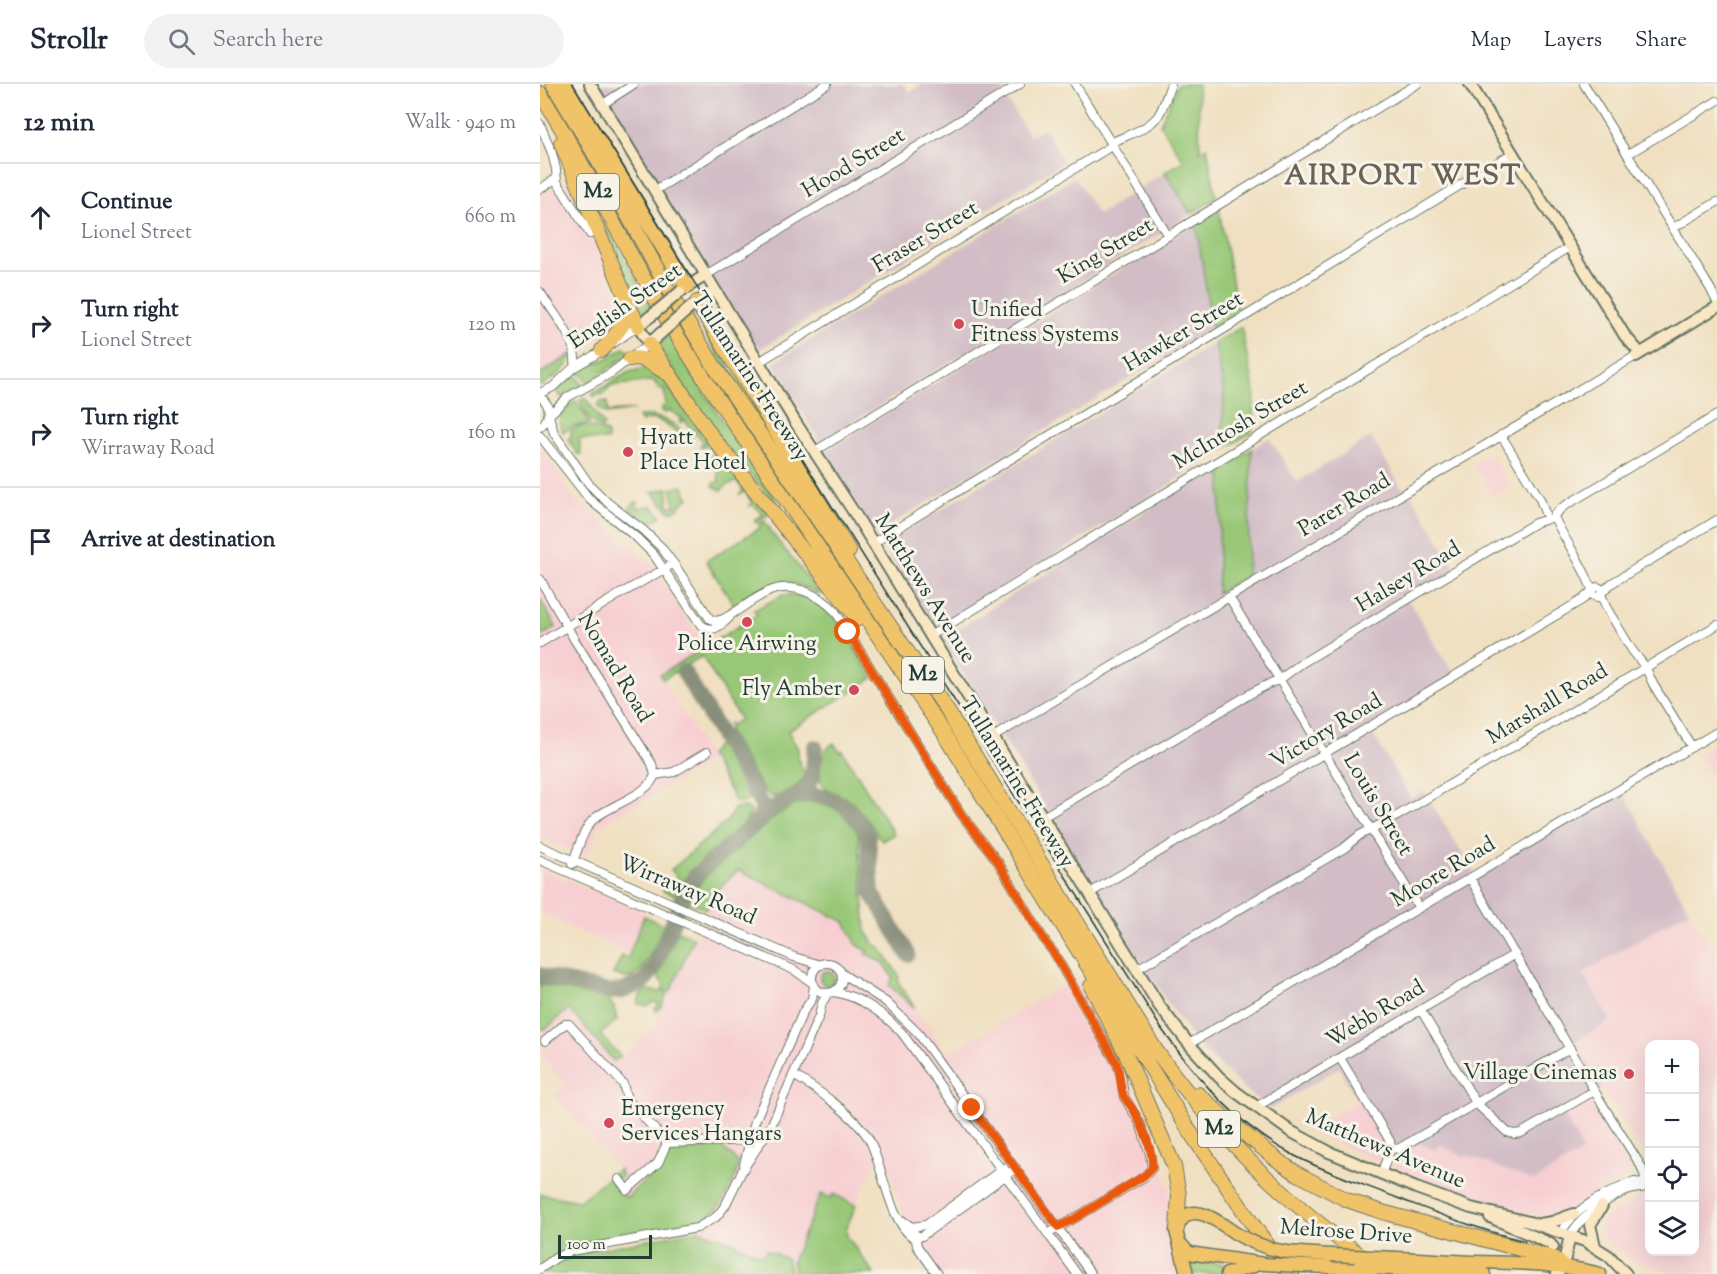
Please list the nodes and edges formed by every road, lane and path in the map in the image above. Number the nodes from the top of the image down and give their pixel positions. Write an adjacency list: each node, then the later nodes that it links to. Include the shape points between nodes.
1 (552, 84): 69 (highway, Tullamarine Freeway / M2, via 714,366)
2 (564, 84): 30 (highway)
3 (590, 84): 15 (main road, Matthews Avenue)
4 (634, 84): 15 (street)
5 (827, 84): 22 (street)
6 (1020, 84): 28 (street, Hood Street)
7 (1075, 84): 17 (street)
8 (1171, 84): 17 (street, Fraser Street, via 1157,117)
9 (1417, 84): 26 (street, King Street)
10 (1470, 84): 18 (main road)
11 (1584, 84): 19 (street)
12 (540, 93): 70 (highway, Tullamarine Freeway / M2, via 685,348)
13 (1717, 101): 19 (street)
14 (540, 102): 35 (highway, via 573,168)
15 (603, 104): 22 (main road, Matthews Avenue)
16 (540, 124): 20 (street, via 552,153)
17 (1113, 145): 26 (street); 44 (street, Fraser Street)
18 (1513, 153): 27 (main road); 56 (street, Hawker Street)
19 (1628, 154): 24 (street)
20 (556, 179): 21 (street); 25 (street)
21 (540, 189)
22 (654, 191): 28 (main road, Matthews Avenue)
23 (1717, 202): 24 (street)
24 (1673, 228): 29 (street)
25 (590, 234)
26 (1168, 236): 53 (street, King Street)
27 (1570, 247): 42 (main road); 65 (street, McIntosh Street)
28 (706, 275): 30 (main road, English Street); 31 (main road, Matthews Avenue)
29 (1710, 288): 33 (street); 34 (street)
30 (684, 290): 36 (main road); 38 (main road, English Street, bridge)
31 (715, 290): 36 (main road, English Street); 44 (main road, Matthews Avenue)
32 (540, 292): 39 (street)
33 (1717, 295)
34 (1717, 302)
35 (628, 304): 38 (highway); 41 (highway, via 625,320)
36 (693, 305): 40 (main road, English Street, bridge); 69 (highway)
37 (1717, 307): 42 (main road, Parer Road)
38 (638, 326): 40 (main road); 41 (street, English Street)
39 (573, 344): 41 (street, via 582,351); 45 (street)
40 (649, 344): 43 (street, English Street); 46 (highway)
41 (597, 353): 45 (street, English Street)
42 (1637, 355): 51 (street, Parer Road)
43 (630, 359): 46 (highway, via 641,359); 49 (street, English Street, via 568,397)
44 (759, 362): 53 (main road, Matthews Avenue)
45 (576, 366): 47 (street, English Street)
46 (667, 373): 70 (highway, via 713,438)
47 (540, 395): 49 (street)
48 (1717, 415): 54 (street, Halsey Road)
49 (549, 416): 50 (street, English Street); 57 (street, via 554,433 589,484 652,537)
50 (540, 427)
51 (1501, 435): 54 (street); 61 (street, Parer Road)
52 (540, 436): 58 (street, via 590,500 640,541)
53 (815, 452): 56 (main road, Matthews Avenue)
54 (1550, 515): 60 (street); 68 (street, Halsey Road)
55 (1717, 520): 60 (street, Victory Road)
56 (873, 543): 65 (main road, Matthews Avenue)
57 (675, 565): 58 (street); 62 (street, via 709,618 716,621)
58 (665, 569): 62 (street, via 702,627 716,628); 64 (street)
59 (540, 579): 64 (street, Nomad Road)
60 (1597, 592): 67 (street); 75 (street, Victory Road)
61 (1229, 597): 68 (street, Louis Street); 72 (street, Parer Road)
62 (732, 615): 127 (street, via 783,588 814,596 835,611 961,814 998,862 1117,1064 1125,1098 1143,1129 1152,1166 1146,1175)
63 (1717, 625): 67 (street, Marshall Road)
64 (566, 626): 66 (street); 76 (street, Nomad Road, via 652,764)
65 (930, 636): 72 (main road, Matthews Avenue)
66 (540, 643)
67 (1644, 669): 73 (street); 78 (street, Marshall Road)
68 (1278, 677): 75 (street, Louis Street); 77 (street, Halsey Road)
69 (945, 707): 95 (highway, Tullamarine Freeway / M2)
70 (932, 716): 83 (highway, Tullamarine Freeway / M2)
71 (1717, 732): 73 (street, Moore Road)
72 (993, 737): 77 (main road, Matthews Avenue)
73 (1692, 747): 84 (street, Moore Road)
74 (707, 752): 76 (street, via 674,772)
75 (1325, 754): 78 (street, Louis Street); 85 (street, Victory Road)
76 (655, 775): 81 (street, via 649,785 594,819)
77 (1043, 817): 85 (main road, Matthews Avenue)
78 (1372, 831): 86 (street, Louis Street); 91 (street, Marshall Road)
79 (540, 846): 81 (street, Wirraway Road)
80 (540, 860): 82 (street, Wirraway Road)
81 (573, 861): 82 (street); 87 (street, Wirraway Road)
82 (568, 872): 88 (street, Wirraway Road)
83 (1031, 875): 129 (highway, via 1125,1052 1164,1140 1178,1186); 135 (highway, Tullamarine Freeway / M2, via 1194,1138 1251,1222 1277,1258)
84 (1470, 878): 86 (street, Moore Road); 89 (street)
85 (1090, 893): 91 (main road, Matthews Avenue)
86 (1419, 908): 98 (street, Moore Road)
87 (716, 923): 88 (street); 90 (street, Wirraway Road)
88 (711, 934): 93 (street, Wirraway Road, via 796,971)
89 (1515, 954): 96 (street, Webb Road); 99 (street)
90 (821, 965): 92 (street, via 831,964); 93 (street, via 813,973)
91 (1137, 969): 98 (main road, Matthews Avenue)
92 (841, 973): 94 (street, via 841,983); 100 (street, via 894,1009)
93 (814, 985): 94 (street, via 820,991); 103 (street, via 812,999)
94 (831, 992): 102 (street, via 858,999 885,1017); 104 (street, via 822,1003)
95 (1119, 993): 133 (highway, via 1199,1095 1298,1174 1347,1200 1527,1251); 136 (highway, Tullamarine Freeway / M2, via 1172,1073 1209,1119 1342,1243)
96 (1421, 1010): 101 (street, Webb Road); 108 (street)
97 (545, 1041): 112 (street, via 569,1024)
98 (1189, 1044): 109 (main road, Matthews Avenue)
99 (1569, 1048): 105 (street); 108 (street)
100 (932, 1052): 102 (street); 114 (street)
101 (1340, 1058): 109 (street, Webb Road); 113 (street)
102 (922, 1059): 116 (street)
103 (780, 1065): 104 (street, via 784,1073); 106 (street)
104 (793, 1076): 107 (street); 122 (street, via 812,1086 867,1136)
105 (1594, 1090): 108 (street, via 1514,1134); 119 (street, via 1645,1175)
106 (767, 1094): 107 (street); 111 (street)
107 (783, 1100): 110 (street)
108 (1476, 1103): 113 (street, via 1398,1149)
109 (1256, 1107): 117 (main road, Matthews Avenue, via 1310,1142)
110 (765, 1134): 111 (street); 115 (street)
111 (749, 1140): 112 (street); 115 (street)
112 (667, 1143): 118 (street, via 659,1162 627,1190)
113 (1391, 1148): 117 (street)
114 (1014, 1166): 116 (street); 127 (street)
115 (742, 1171): 137 (street, via 725,1206 701,1226 571,1251)
116 (1004, 1173): 124 (street); 128 (street)
117 (1381, 1174): 121 (main road, Matthews Avenue)
118 (619, 1179)
119 (1639, 1185): 120 (street); 123 (street, via 1614,1191)
120 (1602, 1206): 130 (street); 132 (main road, via 1590,1225)
121 (1471, 1208): 125 (main road, Matthews Avenue); 133 (main road, Matthews Avenue, via 1549,1243)
122 (896, 1213): 126 (street, via 906,1225); 131 (street, via 905,1231)
123 (1574, 1214): 125 (main road); 130 (street)
124 (938, 1220): 126 (street); 131 (street)
125 (1537, 1224): 130 (main road, Matthews Avenue)
126 (921, 1227): 131 (street)
127 (1058, 1227): 128 (street); 141 (street)
128 (1048, 1234): 140 (street)
129 (1177, 1234): 134 (main road, Melrose Drive, via 1184,1249 1193,1254); 135 (main road, Melrose Drive, bridge, via 1184,1219 1206,1214 1235,1233 1288,1253); 142 (main road)
130 (1565, 1234): 132 (main road, Matthews Avenue); 133 (main road); 138 (main road)
131 (916, 1238): 139 (street, via 918,1248)
132 (1595, 1246): 146 (main road, Matthews Avenue)
133 (1544, 1260): 136 (main road, Melrose Drive); 138 (highway, via 1555,1259)
134 (1264, 1264): 135 (main road, Melrose Drive, bridge); 143 (main road)
135 (1297, 1264): 136 (main road, Melrose Drive, bridge); 136 (main road, Melrose Drive, bridge, via 1331,1255)
136 (1393, 1267): 144 (main road, Melrose Drive)
137 (540, 1269)
138 (1564, 1271): 145 (main road)
139 (937, 1274)
140 (1077, 1274)
141 (1091, 1274)
142 (1187, 1274)
143 (1227, 1274)
144 (1484, 1274)
145 (1600, 1274)
146 (1626, 1274)

